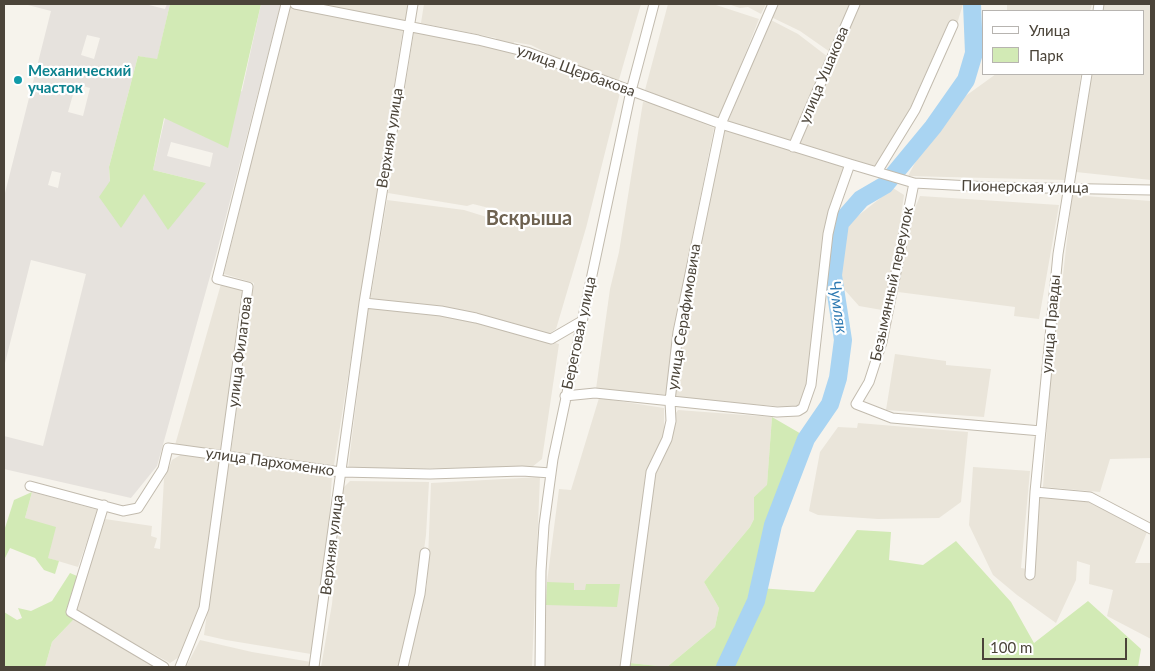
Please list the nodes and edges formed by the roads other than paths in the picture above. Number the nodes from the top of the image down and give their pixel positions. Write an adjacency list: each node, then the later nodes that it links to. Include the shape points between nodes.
1 (286, 4): 23 (street, улица Филатова, via 217,279 248,287)
2 (294, 4): 8 (street, улица Щербакова)
3 (413, 4): 8 (street, Верхняя улица)
4 (654, 4): 10 (street, Береговая улица)
5 (773, 4): 11 (street, улица Серафимовича)
6 (854, 4): 12 (street, улица Ушакова)
7 (953, 25): 14 (street, via 915,110)
8 (408, 28): 10 (street, улица Щербакова, via 526,52); 18 (street, Верхняя улица)
9 (1087, 75): 16 (street, улица Правды)
10 (631, 91): 11 (street, улица Щербакова); 19 (street, Береговая улица)
11 (721, 124): 12 (street, улица Щербакова); 21 (street, улица Серафимовича, via 678,332)
12 (792, 147): 13 (street, улица Щербакова)
13 (850, 164): 14 (street, улица Щербакова); 21 (street, via 828,234 811,385 803,408 777,412)
14 (877, 172): 15 (street, Пионерская улица)
15 (914, 183): 16 (street, Пионерская улица); 22 (street, Безымянный переулок, via 882,342 869,382 856,404 892,418)
16 (1069, 188): 17 (street, Пионерская улица); 22 (street, улица Правды, via 1058,254)
17 (1151, 190)
18 (364, 303): 19 (street, via 441,311 551,339); 24 (street, Верхняя улица)
19 (582, 321): 20 (street, Береговая улица)
20 (566, 396): 21 (street, via 584,393); 25 (street, Береговая улица)
21 (670, 401): 37 (street, улица Серафимовича, via 671,421 667,439 651,472)
22 (1041, 431): 27 (street, улица Правды)
23 (226, 456): 24 (street, улица Пархоменко); 28 (street, улица Пархоменко, via 168,448 163,469 138,508 123,510); 33 (street, улица Филатова, via 204,608)
24 (341, 472): 25 (street, улица Пархоменко); 34 (street, Верхняя улица)
25 (551, 473): 36 (street, Береговая улица, via 541,562)
26 (30, 486): 28 (street, улица Пархоменко)
27 (1035, 492): 29 (street, via 1090,497); 31 (street, улица Правды)
28 (104, 506): 32 (street, via 71,612)
29 (1151, 529)
30 (425, 553): 35 (street, via 420,594)
31 (1030, 575)
32 (164, 667)
33 (180, 667)
34 (314, 667)
35 (403, 667)
36 (540, 667)
37 (625, 667)

